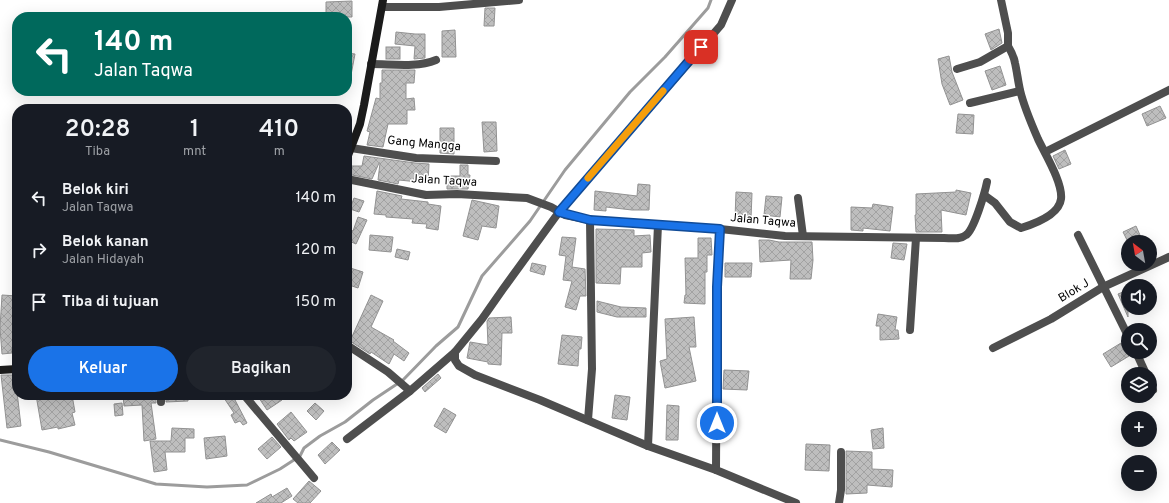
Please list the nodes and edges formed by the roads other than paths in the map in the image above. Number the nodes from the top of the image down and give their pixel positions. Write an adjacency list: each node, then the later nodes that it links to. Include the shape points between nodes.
1 (519, 0): 4 (street, via 439,7)
2 (732, 0): 19 (street, via 721,25)
3 (1001, 0): 5 (street)
4 (382, 4): 7 (street)
5 (1008, 46): 8 (street, via 980,62); 9 (street, via 1015,62)
6 (436, 60): 7 (street, via 418,64)
7 (371, 64): 12 (street, via 360,124)
8 (957, 70)
9 (1020, 90): 11 (street); 13 (street)
10 (1169, 90): 13 (street)
11 (970, 103)
12 (352, 148): 14 (street, Gang Mangga, via 416,158)
13 (1045, 152): 17 (street, via 1059,184 1062,198 1059,207 1051,214 1021,228 1010,222 995,203)
14 (496, 161)
15 (352, 180): 19 (street, Jalan Taqwa, via 426,195 527,198)
16 (987, 182): 17 (street)
17 (984, 195): 25 (street, Jalan Taqwa, via 972,227 966,235 959,238)
18 (798, 198): 24 (street)
19 (559, 212): 20 (street, Jalan Taqwa); 32 (street)
20 (590, 220): 21 (street, Jalan Taqwa); 37 (street, via 592,362)
21 (658, 225): 22 (street, Jalan Taqwa); 39 (street)
22 (720, 229): 24 (street, Jalan Taqwa); 41 (street, via 717,287)
23 (1078, 235): 27 (street)
24 (803, 236): 25 (street, Jalan Taqwa)
25 (916, 238): 29 (street)
26 (1169, 257): 27 (street, Blok J)
27 (1103, 287): 28 (street); 31 (street, Blok J, via 1050,319)
28 (1121, 323)
29 (910, 330)
30 (352, 348): 35 (street)
31 (993, 348)
32 (455, 352): 35 (street); 37 (street, via 455,360 459,366 475,375)
33 (12, 369): 34 (street)
34 (0, 370)
35 (407, 388): 38 (street)
36 (248, 400): 42 (street)
37 (588, 420): 39 (street)
38 (347, 439)
39 (648, 446): 41 (street)
40 (840, 452): 44 (street)
41 (716, 470): 43 (street)
42 (314, 478)
43 (796, 503)
44 (839, 503)

